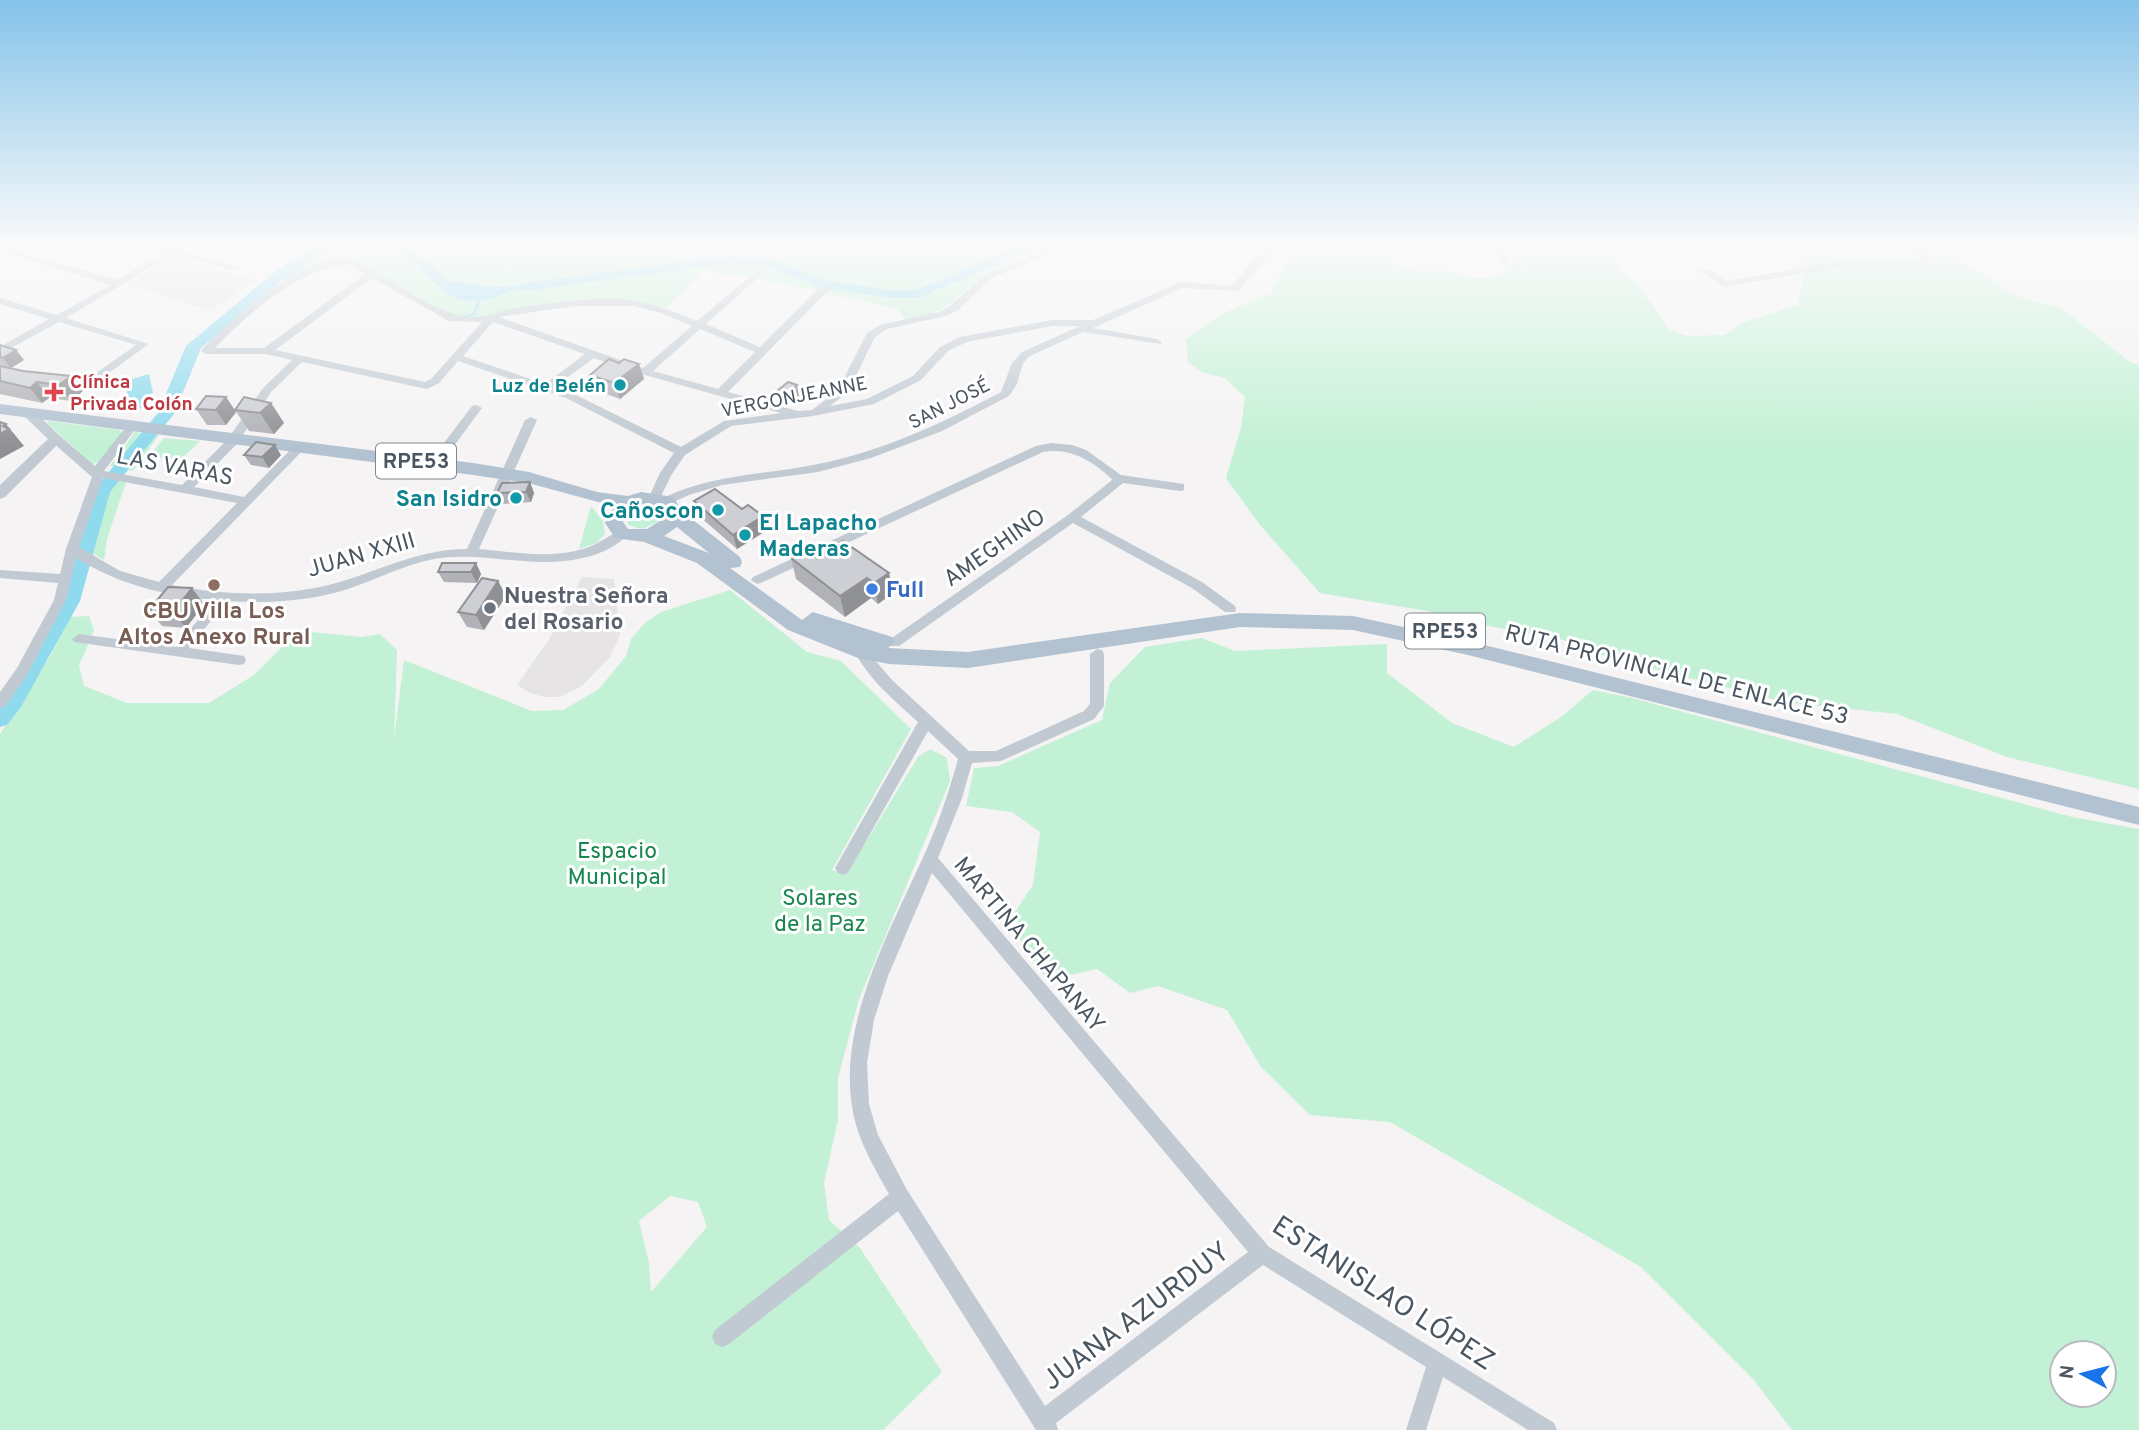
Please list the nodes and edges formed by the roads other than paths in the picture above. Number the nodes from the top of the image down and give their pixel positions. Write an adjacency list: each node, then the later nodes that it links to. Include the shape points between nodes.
1 (39, 313): 12 (street)
2 (66, 313): 12 (street)
3 (247, 313): 18 (street, via 206,351)
4 (318, 313): 18 (street)
5 (440, 313): 13 (street, via 453,320)
6 (517, 313): 13 (street)
7 (669, 313): 14 (street)
8 (715, 313): 14 (street)
9 (800, 313): 19 (street)
10 (945, 313): 30 (street, via 884,327 871,335 843,392)
11 (1117, 313): 15 (street, SAN JOSÉ)
12 (56, 318): 17 (street); 24 (street, via 142,342 88,383)
13 (491, 318): 20 (street); 21 (street)
14 (701, 326): 19 (street); 23 (street)
15 (1087, 326): 16 (street); 30 (street, VERGONJEANNE, via 1052,323 964,338 944,349 917,378 870,402); 49 (street, SAN JOSÉ, via 1019,359 1005,394 912,441 816,469 709,483)
16 (1157, 342)
17 (0, 351)
18 (266, 351): 22 (street)
19 (761, 351): 26 (street)
20 (592, 354): 23 (street); 25 (street)
21 (456, 357): 22 (street, via 423,387); 25 (street)
22 (298, 360): 34 (street, via 262,395)
23 (645, 372): 26 (street)
24 (51, 381)
25 (546, 388): 37 (street)
26 (719, 394): 31 (street)
27 (476, 408): 38 (street)
28 (0, 409): 29 (main road, RPE53)
29 (28, 413): 33 (main road, RPE53); 35 (street)
30 (813, 413): 31 (street, VERGONJEANNE)
31 (799, 415): 37 (street, VERGONJEANNE, via 728,423)
32 (531, 420): 41 (street)
33 (133, 425): 34 (main road, RPE53); 40 (street)
34 (233, 437): 36 (main road, RPE53); 44 (street)
35 (56, 439): 40 (street); 45 (street)
36 (301, 446): 38 (main road, RPE53); 47 (street)
37 (681, 452): 39 (street, VERGONJEANNE)
38 (435, 463): 41 (main road, RPE53)
39 (666, 473): 48 (street, VERGONJEANNE); 49 (street, VERGONJEANNE)
40 (102, 474): 44 (street, LAS VARAS); 53 (street)
41 (506, 474): 46 (main road, RPE53); 54 (street)
42 (1117, 481): 43 (street); 50 (street, AMEGHINO); 57 (street, via 1092,456 1053,445 968,479)
43 (1180, 487)
44 (185, 489): 47 (street, LAS VARAS)
45 (1, 492)
46 (596, 498): 48 (main road, RPE53); 51 (main road)
47 (246, 501): 58 (street)
48 (632, 501): 49 (main road, RPE53); 51 (main road)
49 (665, 505): 52 (main road, via 661,531); 57 (main road, RUTA PROVINCIAL DE ENLACE 53 / RPE53)
50 (1072, 518): 60 (street, via 1197,585); 63 (street, AMEGHINO)
51 (618, 526): 52 (main road, RPE53); 54 (street, JUAN XXIII, via 603,549 589,555)
52 (645, 536): 57 (main road, RUTA PROVINCIAL DE ENLACE 53 / RPE53)
53 (74, 550): 56 (street); 58 (street, JUAN XXIII, via 122,577)
54 (471, 554): 59 (street, JUAN XXIII, via 435,555 327,589)
55 (0, 574): 56 (street)
56 (66, 579): 67 (street, via 49,623)
57 (750, 580): 62 (main road, RUTA PROVINCIAL DE ENLACE 53 / RPE53)
58 (161, 588): 59 (street, JUAN XXIII)
59 (224, 596): 64 (street)
60 (1230, 609): 63 (main road, RUTA PROVINCIAL DE ENLACE 53 / RPE53, via 997,646); 70 (main road, RUTA PROVINCIAL DE ENLACE 53 / RPE53, via 1326,610 1423,626)
61 (79, 639): 64 (street)
62 (858, 643): 63 (main road, RUTA PROVINCIAL DE ENLACE 53 / RPE53); 68 (street, via 883,682); 71 (main road, RUTA PROVINCIAL DE ENLACE 53 / RPE53, via 889,656 968,660 1240,620 1353,623)
63 (894, 643)
64 (179, 652): 66 (street)
65 (1097, 654): 69 (street, via 1097,706 1089,715 996,757)
66 (239, 660)
67 (0, 704)
68 (926, 719): 69 (street); 73 (street)
69 (965, 757): 72 (street, via 953,807)
70 (2139, 802)
71 (2139, 816)
72 (930, 860): 74 (street, MARTINA CHAPANAY); 75 (street, via 900,927 858,1059 860,1107)
73 (843, 868)
74 (1095, 1057): 76 (street, ESTANISLAO LÓPEZ)
75 (900, 1196): 77 (street); 79 (street)
76 (1262, 1254): 78 (street, ESTANISLAO LÓPEZ); 79 (street, JUANA AZURDUY)
77 (722, 1337)
78 (1438, 1362): 80 (street); 81 (street, ESTANISLAO LÓPEZ)
79 (1045, 1425)
80 (1416, 1430)
81 (1548, 1430)

